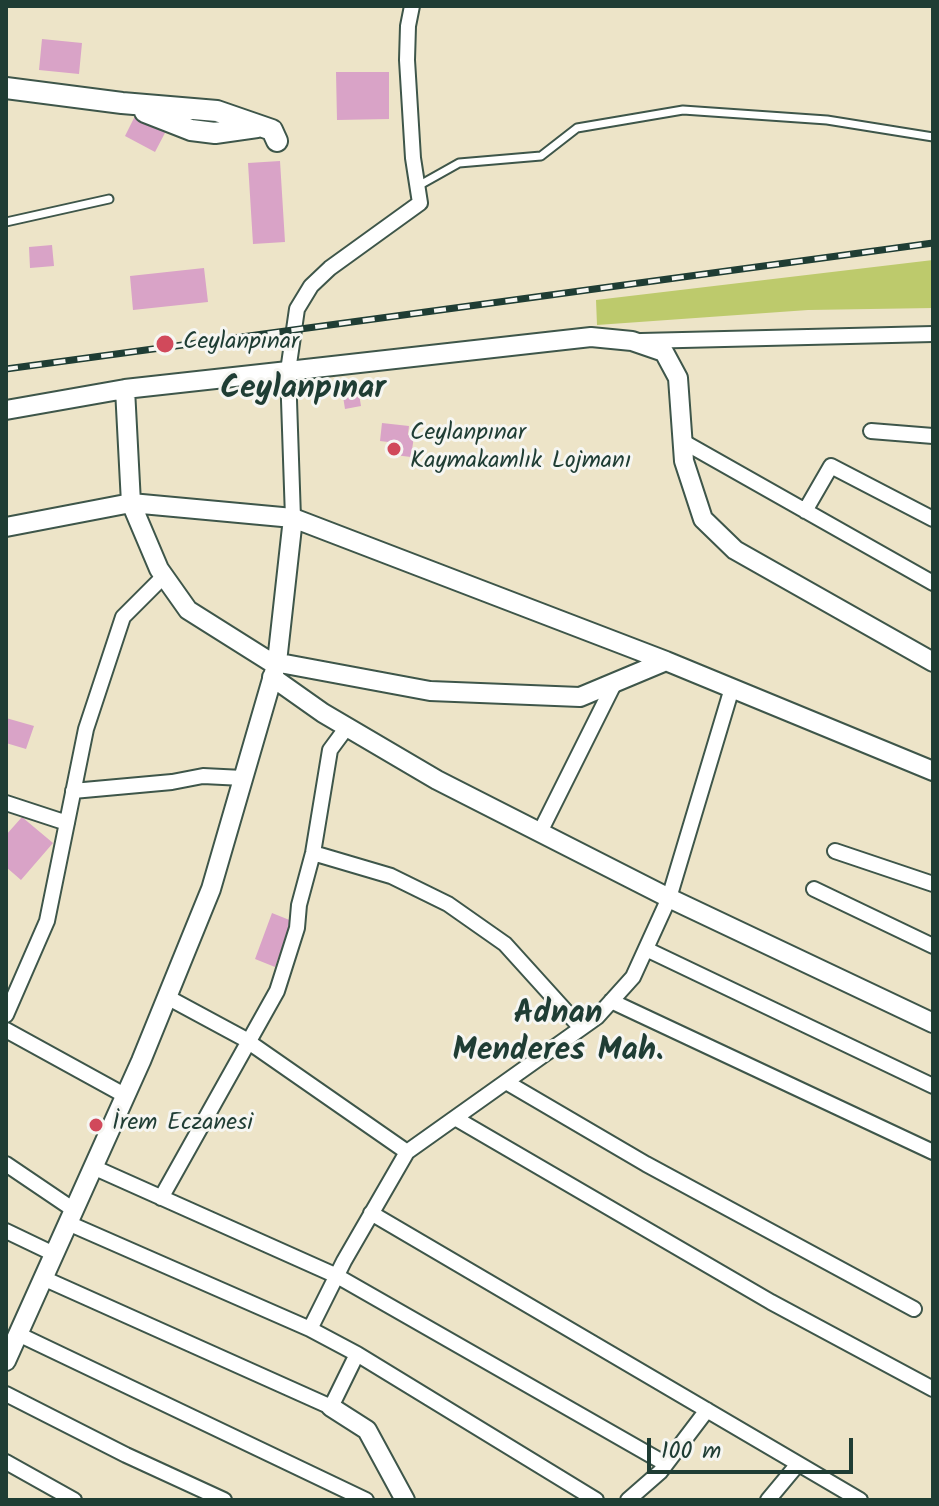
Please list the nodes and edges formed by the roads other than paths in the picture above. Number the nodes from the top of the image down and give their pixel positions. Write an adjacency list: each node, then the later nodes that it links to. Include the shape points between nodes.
1 (412, 6): 5 (street, via 407,60)
2 (6, 88): 3 (main road, via 217,111)
3 (270, 134)
4 (933, 137): 5 (lane, via 827,120 683,110 577,128 541,156 459,163)
5 (418, 186): 10 (street, via 420,203 330,268 303,297)
6 (109, 199): 7 (lane)
7 (6, 222)
8 (933, 334): 9 (street)
9 (632, 341): 10 (street, via 591,337); 15 (street, via 664,352 678,378)
10 (288, 371): 11 (street); 18 (street)
11 (125, 389): 12 (street); 16 (street)
12 (6, 410)
13 (871, 431): 14 (street)
14 (933, 436)
15 (682, 441): 17 (street); 24 (street, via 703,519 735,550)
16 (131, 503): 18 (street); 20 (street); 21 (street)
17 (805, 511): 19 (street, via 831,466); 22 (street)
18 (293, 518): 23 (street); 25 (street)
19 (933, 519)
20 (6, 527)
21 (164, 576): 25 (street, via 188,610 269,661); 31 (street, via 123,617 86,729)
22 (933, 583)
23 (666, 661): 26 (street); 27 (street)
24 (933, 662)
25 (274, 670): 26 (street, via 430,691 580,697); 28 (street); 30 (street)
26 (615, 682): 34 (street)
27 (732, 688): 29 (street); 39 (street)
28 (347, 727): 34 (street); 36 (street, via 330,750)
29 (933, 771)
30 (243, 778): 31 (street, via 203,776); 42 (street, via 211,889)
31 (73, 791): 33 (street)
32 (6, 803): 33 (street)
33 (67, 823): 44 (street, via 47,921)
34 (540, 832): 39 (street)
35 (835, 851): 37 (street)
36 (313, 853): 46 (street, via 391,876 448,904 505,944); 48 (street, via 277,991)
37 (933, 884)
38 (814, 889): 40 (street)
39 (669, 898): 41 (street); 45 (street)
40 (933, 946)
41 (646, 949): 43 (street, via 633,977); 50 (street)
42 (167, 997): 48 (street); 51 (street)
43 (611, 1001): 46 (street); 54 (street)
44 (6, 1015)
45 (933, 1023)
46 (581, 1028): 49 (street)
47 (6, 1030): 51 (street)
48 (250, 1043): 53 (street); 57 (street)
49 (506, 1082): 52 (street); 64 (street)
50 (933, 1086)
51 (126, 1096): 56 (street)
52 (455, 1118): 53 (street); 69 (street, via 771,1302)
53 (407, 1152): 58 (street)
54 (933, 1152)
55 (6, 1164): 59 (street)
56 (93, 1167): 57 (street); 59 (street)
57 (161, 1198): 62 (street)
58 (371, 1213): 62 (street); 72 (street)
59 (71, 1217): 61 (street); 65 (street)
60 (6, 1231): 61 (street)
61 (54, 1254): 63 (street)
62 (337, 1276): 65 (street); 74 (street)
63 (43, 1278): 66 (street); 71 (street)
64 (914, 1309)
65 (310, 1329): 67 (street)
66 (18, 1334): 68 (street); 78 (street)
67 (357, 1354): 71 (street); 80 (street)
68 (6, 1361)
69 (933, 1389)
70 (6, 1394): 77 (street)
71 (331, 1407): 79 (street, via 367,1430)
72 (707, 1410): 74 (street); 75 (street)
73 (6, 1462): 76 (street)
74 (666, 1464): 81 (street)
75 (798, 1464): 82 (street); 83 (street)
76 (74, 1500)
77 (224, 1500)
78 (366, 1500)
79 (405, 1500)
80 (596, 1500)
81 (628, 1500)
82 (768, 1500)
83 (860, 1500)

